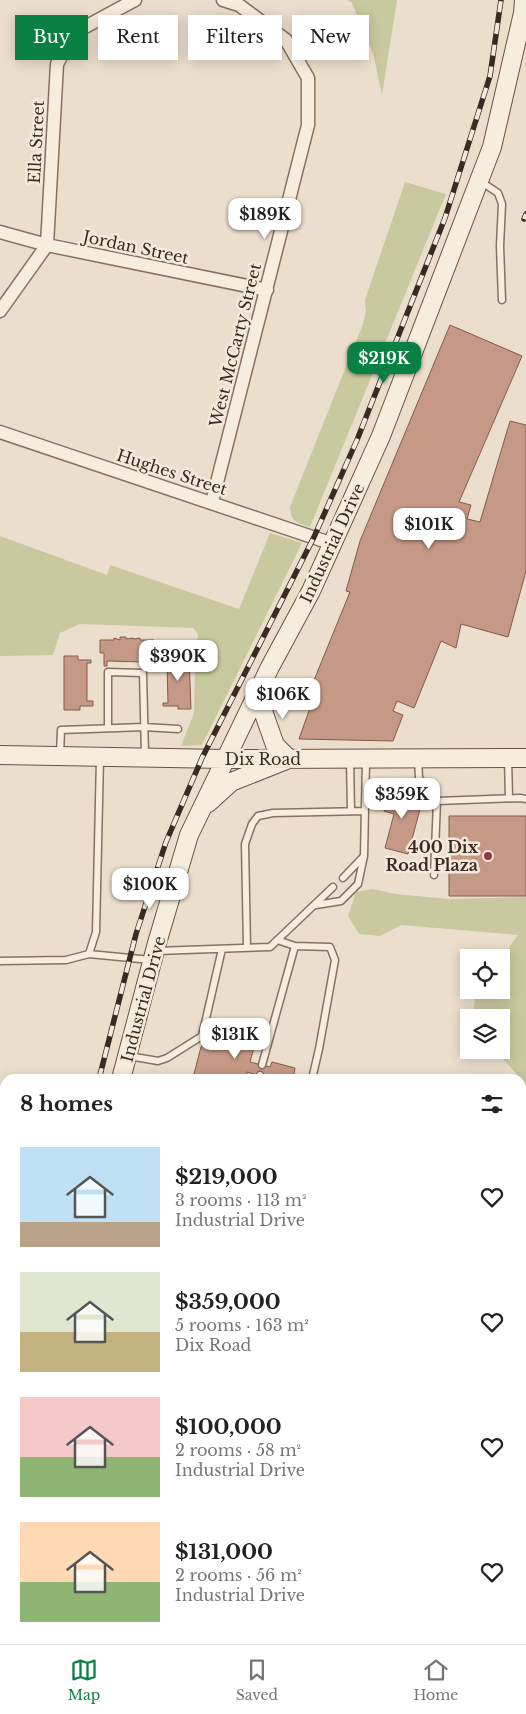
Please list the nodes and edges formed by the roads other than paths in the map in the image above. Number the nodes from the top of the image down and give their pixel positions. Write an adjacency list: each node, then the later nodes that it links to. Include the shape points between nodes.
1 (135, 0): 6 (street, Ella Street, via 74,33 57,64)
2 (223, 0): 7 (street, West McCarty Street, via 239,5 286,40 308,78 308,125)
3 (524, 0): 4 (main road, Industrial Drive, via 516,58 492,147)
4 (479, 181): 8 (lane, via 498,194 502,204); 12 (main road, Industrial Drive, via 381,436)
5 (0, 232): 6 (street, Jordan Street)
6 (47, 245): 7 (street, Jordan Street); 9 (street)
7 (266, 290): 11 (street, West McCarty Street)
8 (502, 300)
9 (0, 311)
10 (0, 432): 11 (street, Hughes Street)
11 (212, 502): 12 (street, Hughes Street)
12 (333, 544): 13 (main road, Industrial Drive)
13 (257, 694): 23 (main road, Industrial Drive); 24 (main road, via 274,744)
14 (144, 727): 15 (lane); 15 (lane, via 143,673 108,672); 16 (lane); 20 (lane)
15 (108, 728): 18 (lane, via 60,730)
16 (178, 728)
17 (0, 755): 18 (main road, Dix Road)
18 (60, 756): 19 (main road, Dix Road)
19 (100, 757): 20 (main road, Dix Road); 42 (lane, via 96,932)
20 (145, 757): 23 (main road, Dix Road)
21 (508, 758): 22 (main road, Dix Road); 26 (main road, Dix Road); 27 (lane)
22 (526, 758)
23 (225, 759): 24 (main road, Dix Road); 30 (main road, Industrial Drive)
24 (288, 759): 25 (main road, Dix Road); 30 (main road, via 231,782)
25 (358, 759): 26 (main road, Dix Road); 31 (lane); 32 (lane)
26 (418, 759): 29 (lane, via 419,778)
27 (509, 798): 28 (lane); 29 (lane)
28 (526, 799)
29 (437, 801): 34 (lane)
30 (202, 808): 43 (main road, Industrial Drive, via 189,835)
31 (365, 810): 32 (lane); 33 (lane)
32 (351, 811): 40 (lane, via 258,816 245,844)
33 (364, 856): 35 (lane); 37 (lane, via 358,884 341,901)
34 (434, 875)
35 (343, 878)
36 (333, 888): 37 (lane)
37 (315, 905): 38 (lane)
38 (278, 940): 39 (lane); 40 (lane, via 270,947)
39 (295, 946): 46 (lane); 48 (lane, via 330,947 335,960)
40 (247, 948): 41 (lane)
41 (222, 949): 43 (lane); 45 (lane, via 202,1036 158,1061)
42 (88, 954): 43 (lane); 44 (lane, via 66,960)
43 (154, 956): 45 (main road, Industrial Drive)
44 (0, 961)
45 (128, 1055): 47 (main road, Industrial Drive)
46 (262, 1065)
47 (122, 1074)
48 (313, 1074)

